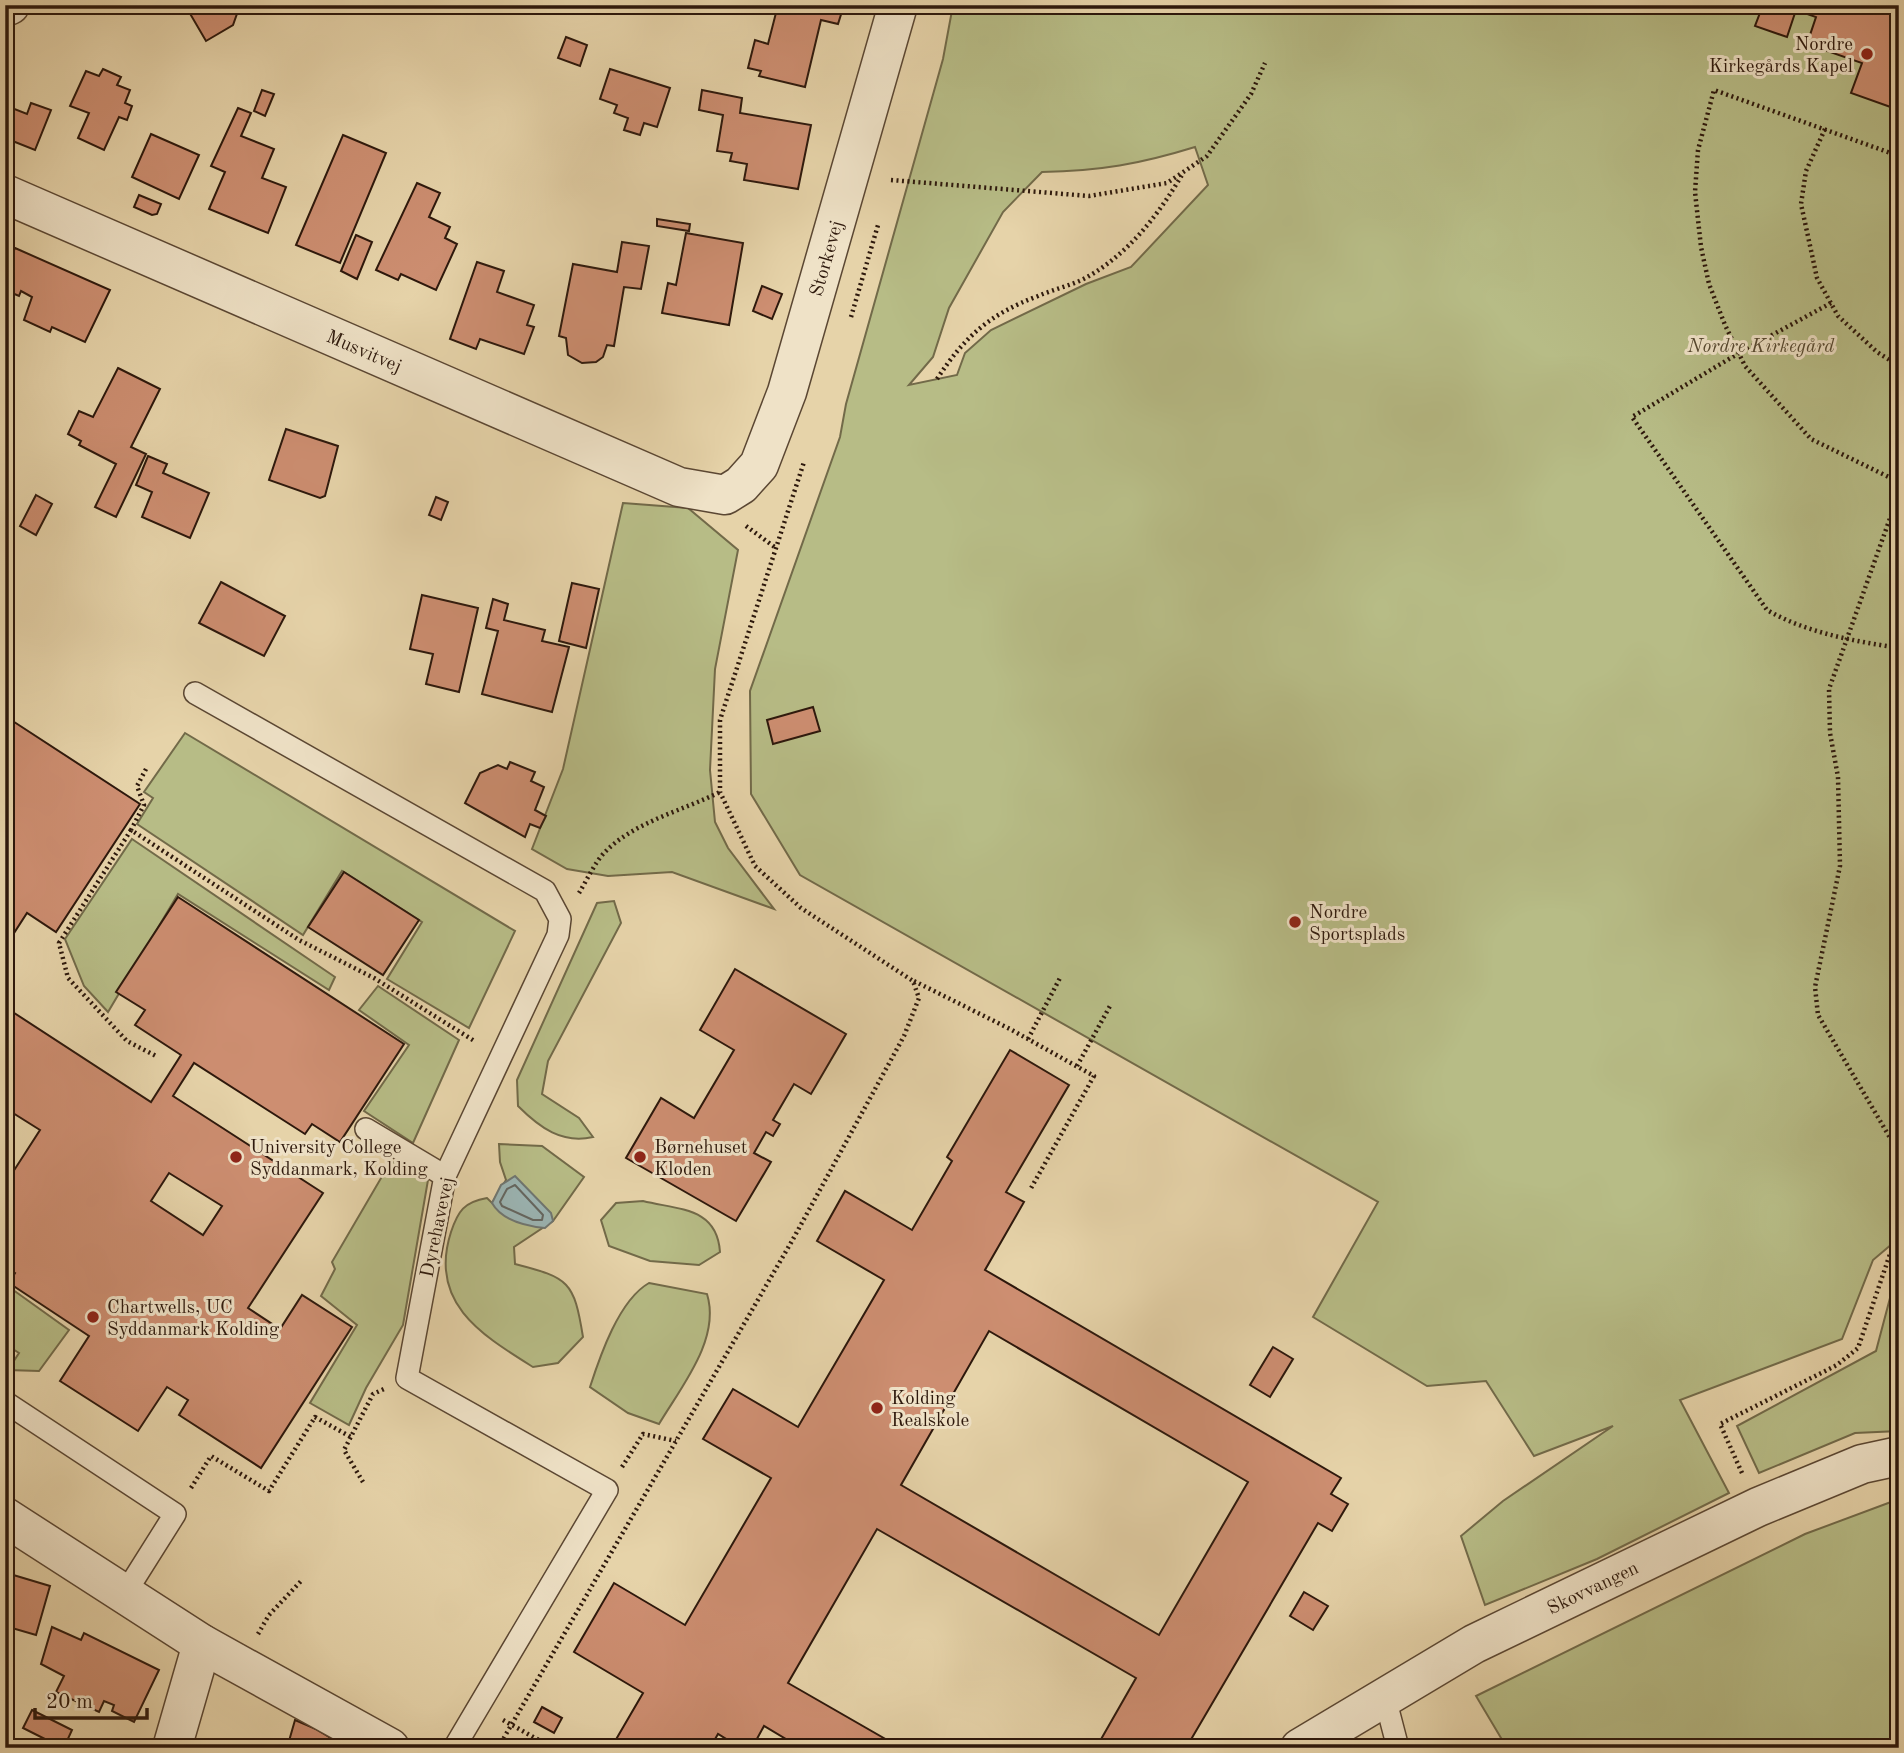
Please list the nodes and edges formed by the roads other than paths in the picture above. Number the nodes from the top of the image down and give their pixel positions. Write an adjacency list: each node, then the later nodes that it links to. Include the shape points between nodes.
1 (10, 5): 3 (street)
2 (898, 5): 5 (street, Storkevej, via 787,392 759,465)
3 (5, 7)
4 (5, 194): 5 (street, Musvitvej, via 679,487)
5 (725, 495)
6 (195, 693): 8 (lane, Dyrehavevej, via 545,891 560,919 558,935)
7 (366, 1129): 8 (lane)
8 (445, 1176): 17 (lane, Dyrehavevej, via 407,1378 607,1490)
9 (5, 1402): 12 (lane, via 175,1514)
10 (1899, 1456): 14 (street, Skovvangen, via 1862,1464 1758,1507 1474,1644)
11 (5, 1517): 12 (street)
12 (124, 1595): 13 (street)
13 (202, 1644): 15 (street); 16 (street)
14 (1385, 1698): 18 (street, Skovvangen); 19 (lane)
15 (172, 1748)
16 (390, 1748)
17 (454, 1748)
18 (1300, 1748)
19 (1398, 1748)

